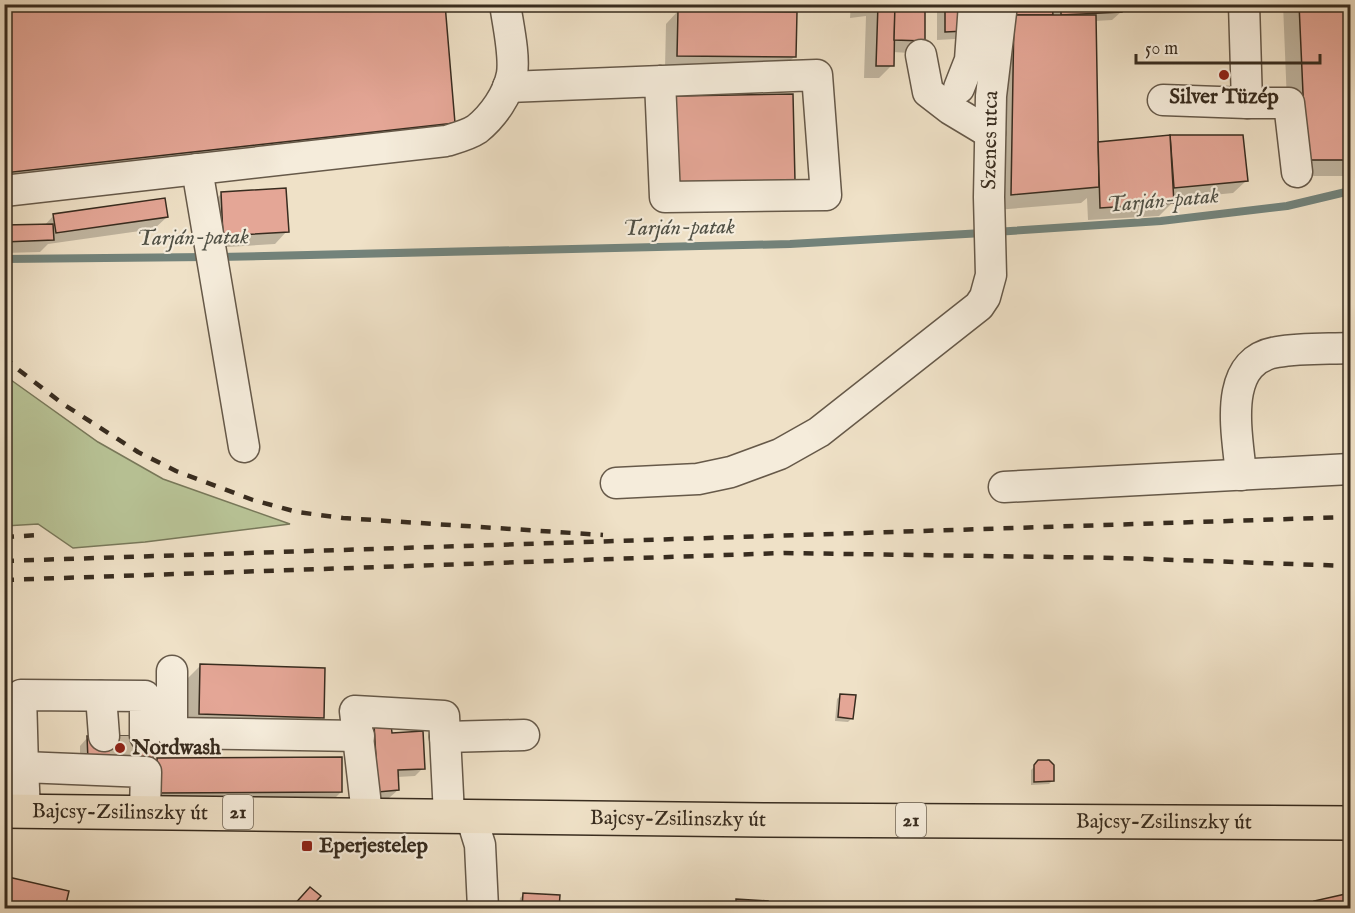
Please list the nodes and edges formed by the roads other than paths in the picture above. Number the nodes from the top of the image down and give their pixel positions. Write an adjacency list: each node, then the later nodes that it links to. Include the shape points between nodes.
1 (505, 4): 7 (street, via 512,74)
2 (974, 4): 8 (street, via 970,60)
3 (1002, 4): 11 (street, Szenes utca)
4 (1244, 4): 10 (street)
5 (921, 55): 11 (street, via 928,92)
6 (660, 81): 6 (street, via 817,75 826,195 665,198); 7 (street)
7 (508, 87): 12 (street, via 498,106 476,129 446,141)
8 (959, 88)
9 (1163, 100): 10 (street)
10 (1247, 103): 13 (street, via 1289,103)
11 (990, 133): 19 (street, Szenes utca, via 991,275 979,306 819,432 780,454 698,479)
12 (197, 169): 14 (street); 16 (street)
13 (1297, 172)
14 (4, 191)
15 (1350, 348): 18 (street, via 1277,352 1259,359 1245,373 1235,401)
16 (244, 447)
17 (1350, 469): 18 (street)
18 (1241, 475): 20 (street)
19 (616, 483)
20 (1005, 487)
21 (172, 671): 24 (street, via 172,733)
22 (112, 696): 26 (street); 26 (street, via 145,696); 27 (street, via 21,695)
23 (524, 735): 25 (street)
24 (359, 736): 25 (street, via 355,711 444,716); 30 (street)
25 (444, 736): 31 (street)
26 (125, 756): 27 (street); 29 (street)
27 (23, 767): 28 (street)
28 (15, 811): 29 (main road, Bajcsy-Zsilinszky út / 21)
29 (145, 811): 30 (main road, Bajcsy-Zsilinszky út / 21)
30 (367, 814): 31 (main road, Bajcsy-Zsilinszky út / 21)
31 (460, 815): 32 (main road, Bajcsy-Zsilinszky út / 21); 33 (street, via 480,845)
32 (1350, 823)
33 (483, 909)

